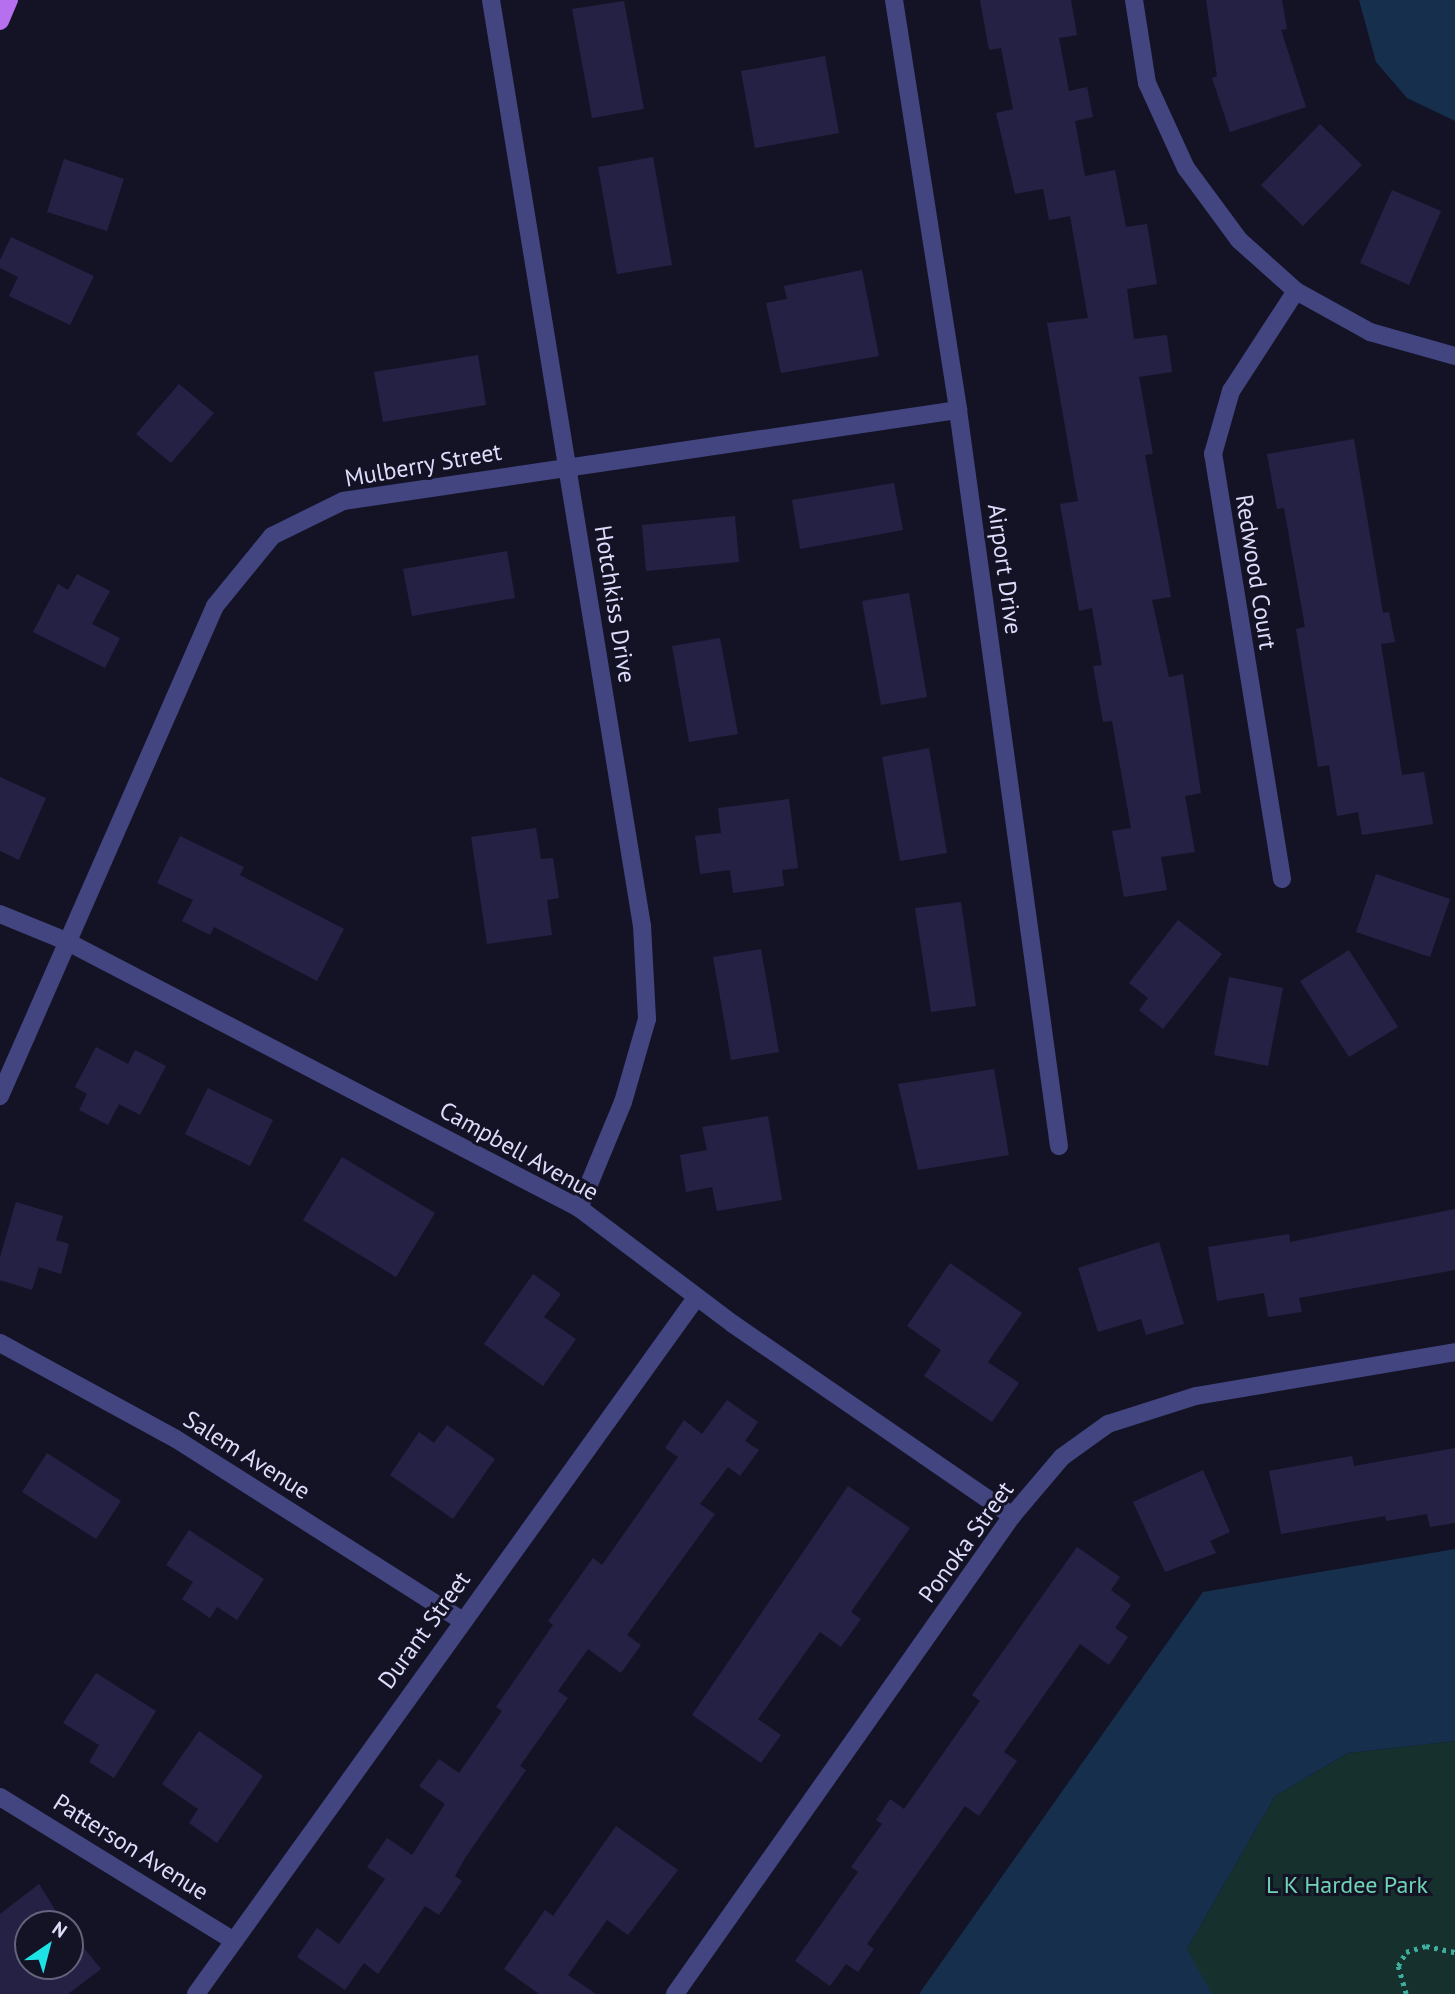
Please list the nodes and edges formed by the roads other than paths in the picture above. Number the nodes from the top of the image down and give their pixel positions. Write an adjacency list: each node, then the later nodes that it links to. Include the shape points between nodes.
1 (9, 0): 5 (main road)
2 (491, 0): 9 (street, Hotchkiss Drive)
3 (894, 0): 8 (street, Airport Drive)
4 (1134, 0): 6 (street, via 1147,83 1186,168 1239,240)
5 (0, 21)
6 (1296, 291): 7 (street, via 1370,332); 10 (street, Redwood Court, via 1231,391 1213,454)
7 (1455, 356)
8 (958, 410): 9 (street, Mulberry Street); 14 (street, Airport Drive)
9 (568, 465): 12 (street, Mulberry Street, via 343,501 272,536 215,606); 15 (street, Hotchkiss Drive, via 642,926 647,1019 622,1102)
10 (1282, 879)
11 (0, 914): 12 (street, Campbell Avenue)
12 (66, 941): 13 (street, Mulberry Street); 15 (street, Campbell Avenue)
13 (0, 1096)
14 (1059, 1146)
15 (579, 1208): 16 (street, Campbell Avenue)
16 (696, 1298): 19 (street, Campbell Avenue); 20 (street, Durant Street)
17 (0, 1343): 20 (street, Salem Avenue, via 176,1439)
18 (1455, 1352): 19 (street, Ponoka Street, via 1196,1396 1108,1424 1062,1457)
19 (1012, 1517): 24 (street, Ponoka Street)
20 (461, 1620): 22 (street, Durant Street)
21 (0, 1797): 22 (street, Patterson Avenue)
22 (234, 1941): 23 (street, Durant Street)
23 (196, 1994)
24 (675, 1994)

